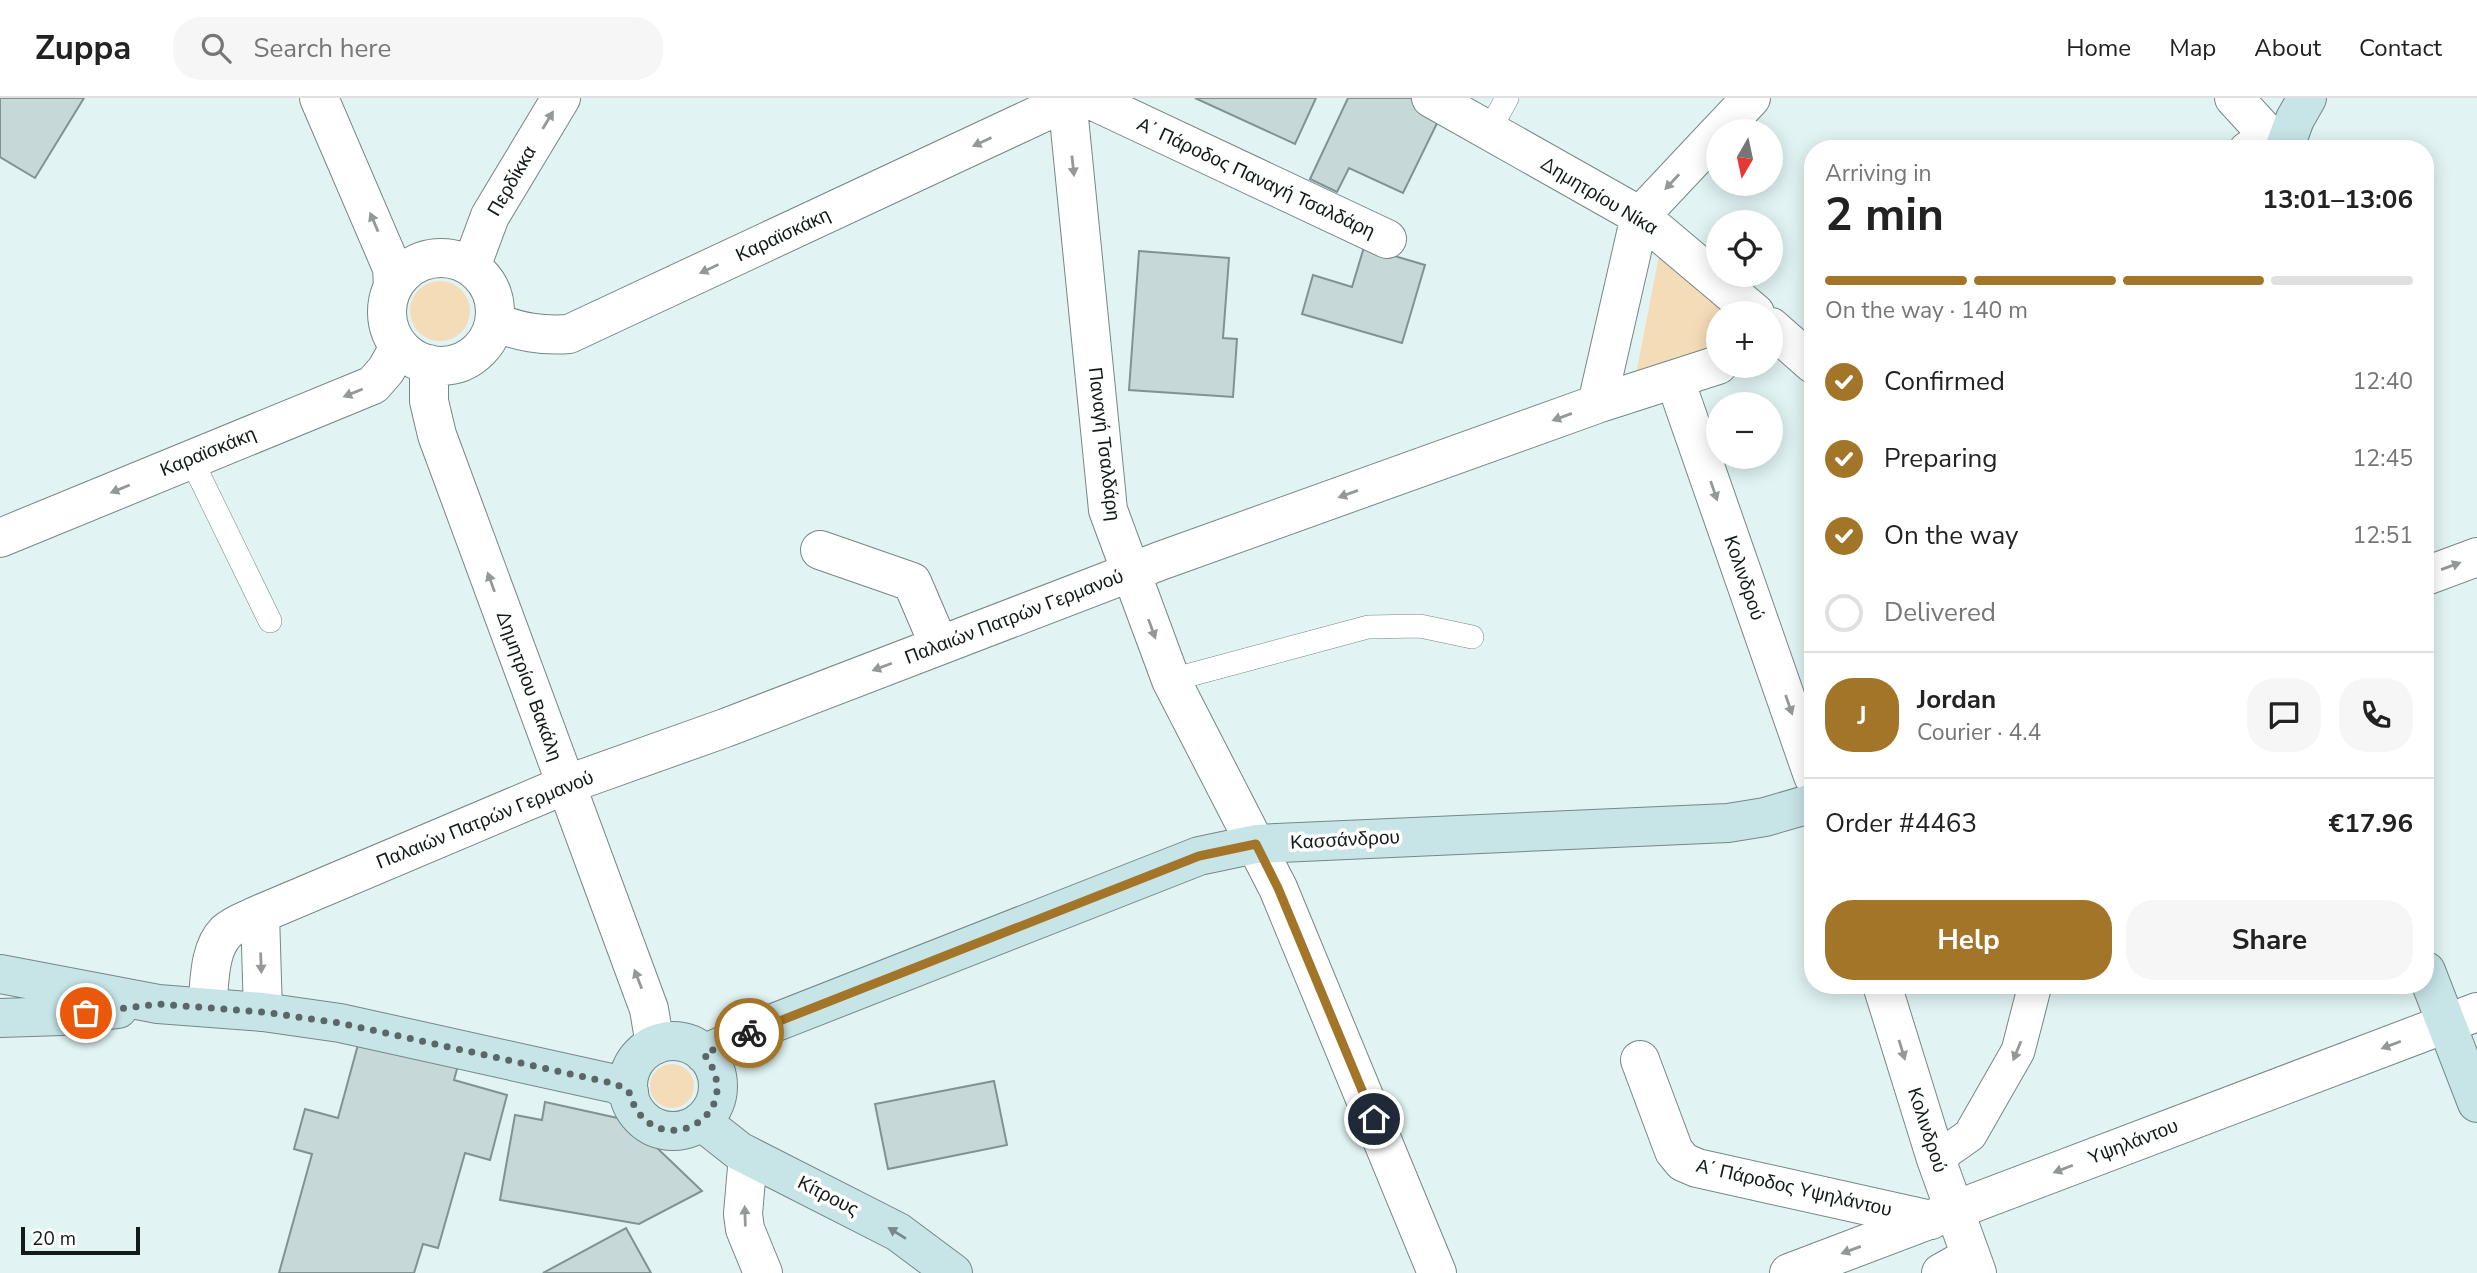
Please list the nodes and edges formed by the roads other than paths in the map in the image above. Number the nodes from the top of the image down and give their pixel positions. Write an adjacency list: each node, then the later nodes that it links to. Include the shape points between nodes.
1 (319, 98): 17 (street, one-way to 1, via 388,257)
2 (561, 98): 16 (street, Περδίκκα, one-way to 2, via 490,216)
3 (1431, 98): 10 (street, Δημητρίου Νίκα)
4 (1507, 98): 10 (lane)
5 (1751, 98): 9 (street)
6 (2234, 98): 11 (street)
7 (2307, 98): 12 (main road, via 2295,119)
8 (1073, 99): 15 (street, Α΄ Πάροδος Παναγή Τσαλδάρη); 19 (street, Καραϊσκάκη, one-way to 19, via 569,334 542,336); 28 (street, Παναγή Τσαλδάρη, one-way to 28, via 1108,510)
9 (1731, 119)
10 (1489, 131): 14 (street, Δημητρίου Νίκα)
11 (2267, 140)
12 (2274, 140)
13 (1706, 146): 14 (street, one-way to 14)
14 (1640, 216): 18 (street, Δημητρίου Νίκα); 23 (street)
15 (1387, 239)
16 (471, 267): 17 (street, via 436,258 404,273); 19 (street, via 491,291)
17 (393, 287): 20 (street, via 387,318 391,333)
18 (1741, 301)
19 (494, 322): 20 (street, via 488,339 470,356 446,366)
20 (414, 355): 24 (street, Καραϊσκάκη, one-way to 24, via 386,370 373,385); 35 (street, Δημητρίου Βακάλη, one-way to 20, via 437,435)
21 (1706, 369): 22 (street, Παλαιών Πατρών Γερμανού)
22 (1675, 380): 23 (street, Παλαιών Πατρών Γερμανού); 34 (street, Κολινδρού, one-way to 34)
23 (1597, 404): 28 (street, Παλαιών Πατρών Γερμανού, one-way to 28)
24 (191, 459): 25 (street, Καραϊσκάκη, one-way to 25); 30 (lane)
25 (0, 538)
26 (820, 550): 32 (street, via 912,582)
27 (2477, 557): 29 (street, one-way to 27)
28 (1131, 572): 32 (street, Παλαιών Πατρών Γερμανού); 33 (street, Παναγή Τσαλδάρη, one-way to 33)
29 (2434, 573)
30 (270, 621)
31 (1472, 637): 33 (lane, via 1420,626 1368,627)
32 (939, 645): 35 (street, Παλαιών Πατρών Γερμανού, one-way to 35)
33 (1171, 680): 37 (street, Παναγή Τσαλδάρη)
34 (1804, 750)
35 (565, 785): 38 (street, Παλαιών Πατρών Γερμανού); 48 (street, Δημητρίου Βακάλη, one-way to 35, via 649,1009)
36 (1804, 806): 37 (main road, Κασσάνδρου, via 1728,823)
37 (1256, 844): 49 (main road, Κασσάνδρου, via 1199,856); 60 (street, Παναγή Τσαλδάρη)
38 (260, 914): 44 (street, Παλαιών Πατρών Γερμανού, via 226,932 217,946); 45 (street, one-way to 45)
39 (0, 975): 43 (main road); 46 (main road, via 4,1003)
40 (2434, 981): 47 (main road)
41 (1885, 994): 55 (street, Κολινδρού, one-way to 55)
42 (2033, 994): 55 (street, one-way to 55, via 2018,1051 1970,1135)
43 (158, 1004): 44 (main road); 46 (main road)
44 (207, 1007): 45 (main road)
45 (263, 1012): 51 (main road, via 353,1026 616,1084)
46 (0, 1018)
47 (2462, 1018): 52 (main road); 56 (street, Υψηλάντου, one-way to 56)
48 (654, 1045): 49 (main road, via 684,1042); 51 (main road, via 634,1064)
49 (704, 1054): 53 (main road, via 715,1073 717,1096)
50 (1640, 1060): 56 (street, Α΄ Πάροδος Υψηλάντου, via 1674,1151 1683,1162)
51 (629, 1092): 53 (main road, via 632,1105 650,1125 663,1130 689,1128)
52 (2477, 1103)
53 (701, 1121): 54 (main road, Κίτρους)
54 (748, 1156): 58 (street, one-way to 54, via 743,1214); 59 (main road, Κίτρους, one-way to 54, via 898,1232)
55 (1936, 1159): 56 (street, Κολινδρού)
56 (1942, 1214): 57 (street, Κολινδρού); 61 (street, Υψηλάντου, one-way to 61)
57 (1963, 1267)
58 (762, 1273)
59 (953, 1273)
60 (1437, 1273)
61 (1790, 1273)

